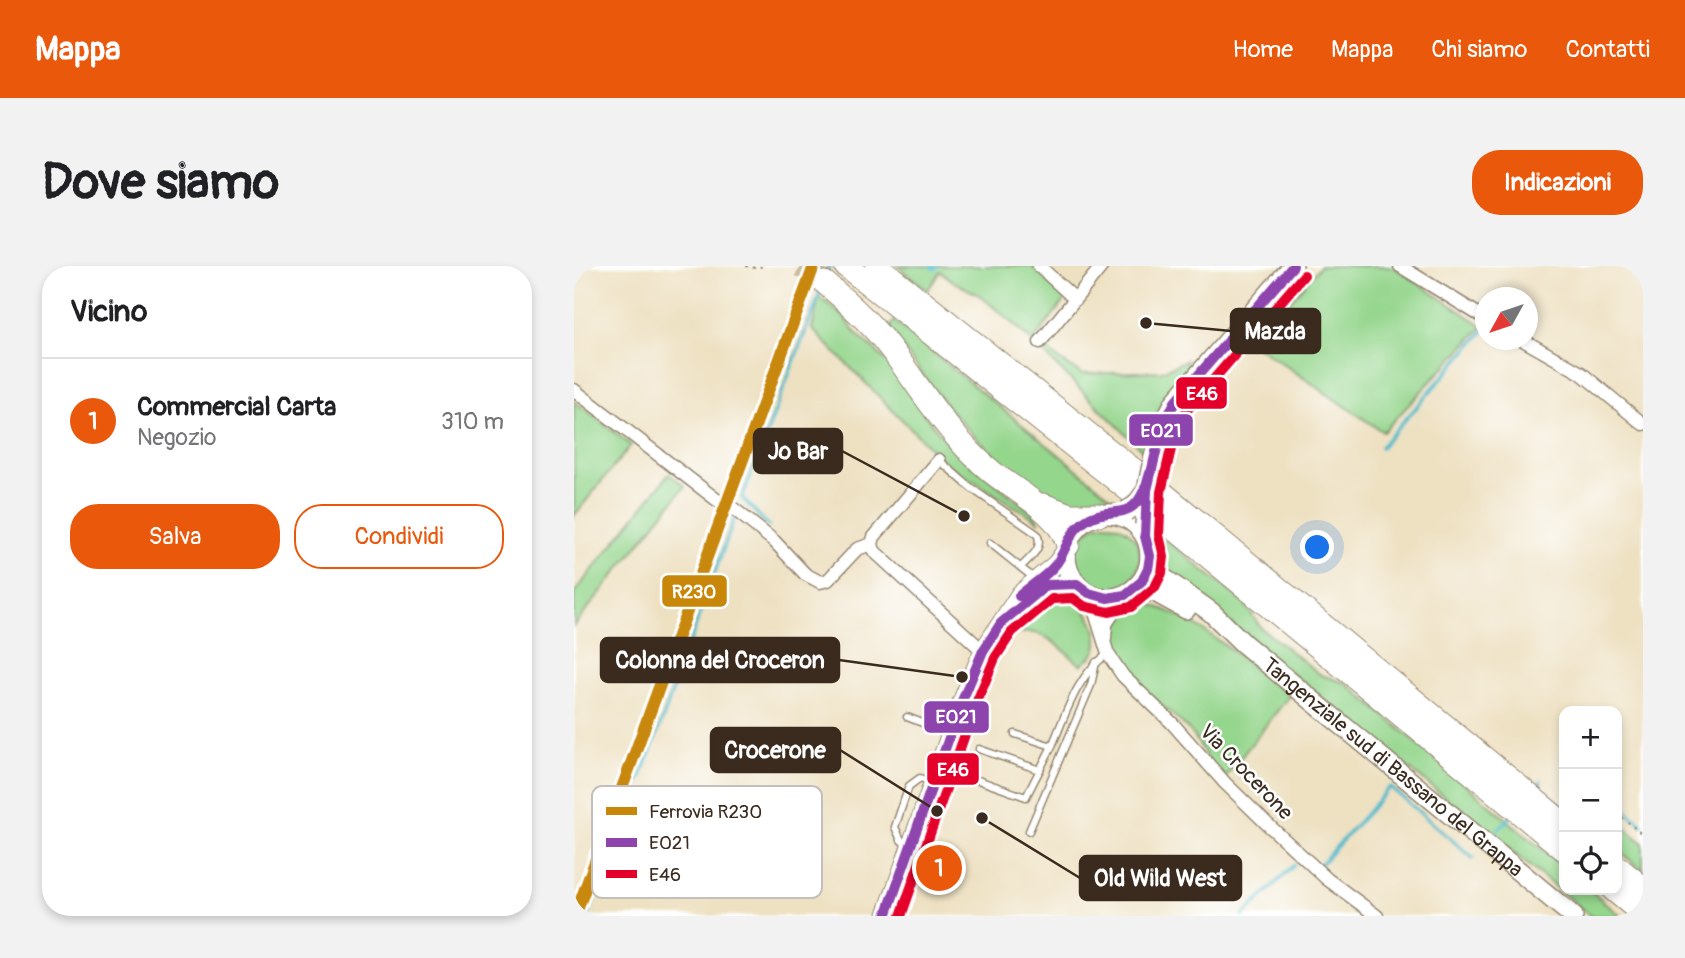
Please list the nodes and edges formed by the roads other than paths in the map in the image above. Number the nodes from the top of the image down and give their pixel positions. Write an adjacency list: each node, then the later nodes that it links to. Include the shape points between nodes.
1 (846, 266): 17 (highway)
2 (877, 266): 17 (highway)
3 (1039, 266): 8 (street)
4 (1102, 266): 8 (street)
5 (1293, 266): 17 (main road, via 1175,402)
6 (1400, 266): 9 (street)
7 (825, 283): 15 (highway, via 884,340 967,450)
8 (1075, 299): 10 (street)
9 (1475, 311)
10 (1040, 342)
11 (1538, 349): 13 (street, via 1581,373)
12 (574, 390): 16 (street)
13 (1643, 424)
14 (939, 460): 20 (street); 23 (lane, via 1037,534 1039,548)
15 (1021, 493): 17 (highway, via 1060,512 1083,517); 21 (highway, via 1058,523)
16 (717, 500)
17 (1137, 502): 21 (main road, via 1079,526); 22 (main road, Tangenziale sud di Bassano del Grappa); 39 (highway); 41 (highway)
18 (734, 509): 20 (street, via 774,541 804,574 820,582 828,580 857,549)
19 (990, 543): 23 (lane)
20 (872, 544): 30 (street, via 874,551)
21 (1067, 547): 24 (main road); 25 (main road, via 1068,568)
22 (1150, 556): 26 (main road, via 1142,581); 28 (main road, Tangenziale sud di Bassano del Grappa, via 1159,575)
23 (1021, 567): 24 (lane)
24 (1036, 581): 27 (main road, via 1016,599)
25 (1083, 589): 26 (main road, Tangenziale sud di Bassano del Grappa, via 1107,598); 27 (main road, via 1046,585); 29 (street, Via Crocerone)
26 (1128, 593): 28 (main road, Tangenziale sud di Bassano del Grappa, via 1146,591 1166,597); 29 (street, via 1106,624)
27 (999, 626): 30 (main road)
28 (1244, 644): 48 (main road, Tangenziale sud di Bassano del Grappa)
29 (1106, 648): 31 (lane); 47 (street, Via Crocerone, via 1123,676 1226,783 1327,879)
30 (983, 651): 33 (main road)
31 (1096, 662): 35 (lane, via 1083,679); 40 (lane, via 1091,685)
32 (907, 717): 33 (lane)
33 (950, 734): 38 (main road)
34 (1015, 734): 35 (lane)
35 (1052, 746): 37 (lane)
36 (979, 749): 37 (lane)
37 (1040, 770): 38 (lane, via 1026,797)
38 (937, 774): 46 (main road)
39 (1559, 820)
40 (1029, 831)
41 (1559, 845)
42 (1622, 871): 43 (highway)
43 (1643, 888)
44 (1620, 895): 45 (highway)
45 (1643, 914)
46 (886, 916)
47 (1377, 916)
48 (1573, 916)

